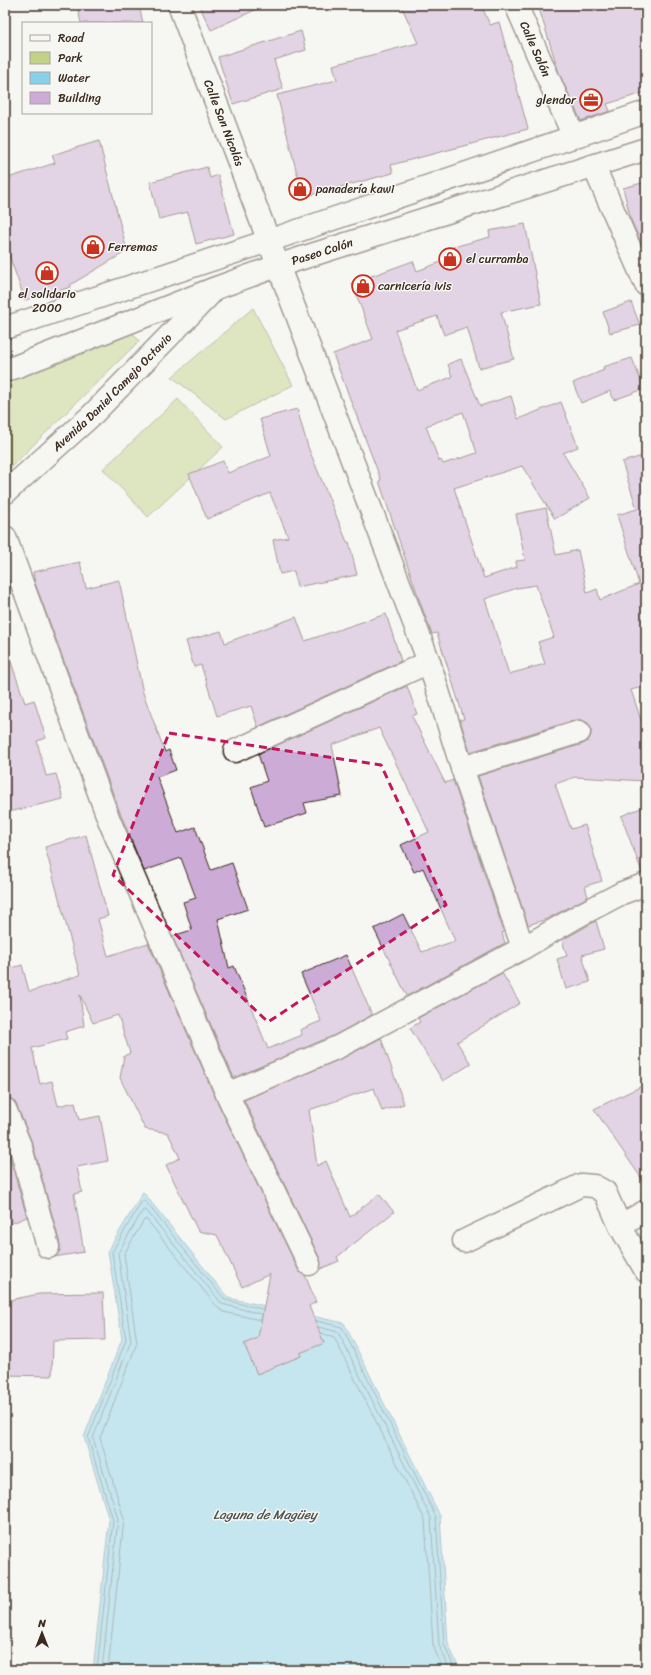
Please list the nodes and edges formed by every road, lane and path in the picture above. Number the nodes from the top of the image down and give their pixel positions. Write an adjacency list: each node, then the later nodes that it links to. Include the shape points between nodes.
1 (179, 5): 7 (street, Calle San Nicolás)
2 (516, 5): 4 (street, Calle Salón)
3 (646, 112): 4 (street)
4 (574, 137): 7 (street)
5 (646, 149): 6 (street, Paseo Colón)
6 (594, 167): 8 (street, Paseo Colón); 9 (street)
7 (268, 241): 8 (street, Calle San Nicolás); 11 (street)
8 (277, 266): 10 (street, Paseo Colón); 15 (street, Calle San Nicolás)
9 (646, 285)
10 (216, 288): 12 (street, Paseo Colón); 13 (street, Avenida Daniel Camejo Octavio, via 92,415)
11 (5, 328)
12 (5, 371)
13 (5, 493)
14 (5, 537): 21 (street, via 109,820)
15 (430, 662): 17 (street); 18 (street, Calle San Nicolás)
16 (579, 732): 18 (street)
17 (235, 751)
18 (462, 768): 20 (street, Calle San Nicolás)
19 (646, 884): 20 (street, via 587,911)
20 (523, 948): 21 (street, via 338,1047)
21 (227, 1094): 27 (street)
22 (5, 1109): 26 (street, via 21,1148)
23 (646, 1211): 24 (street)
24 (620, 1226): 25 (street, via 606,1192 594,1186 581,1185); 28 (street)
25 (464, 1241)
26 (48, 1247)
27 (309, 1264)
28 (646, 1271)

